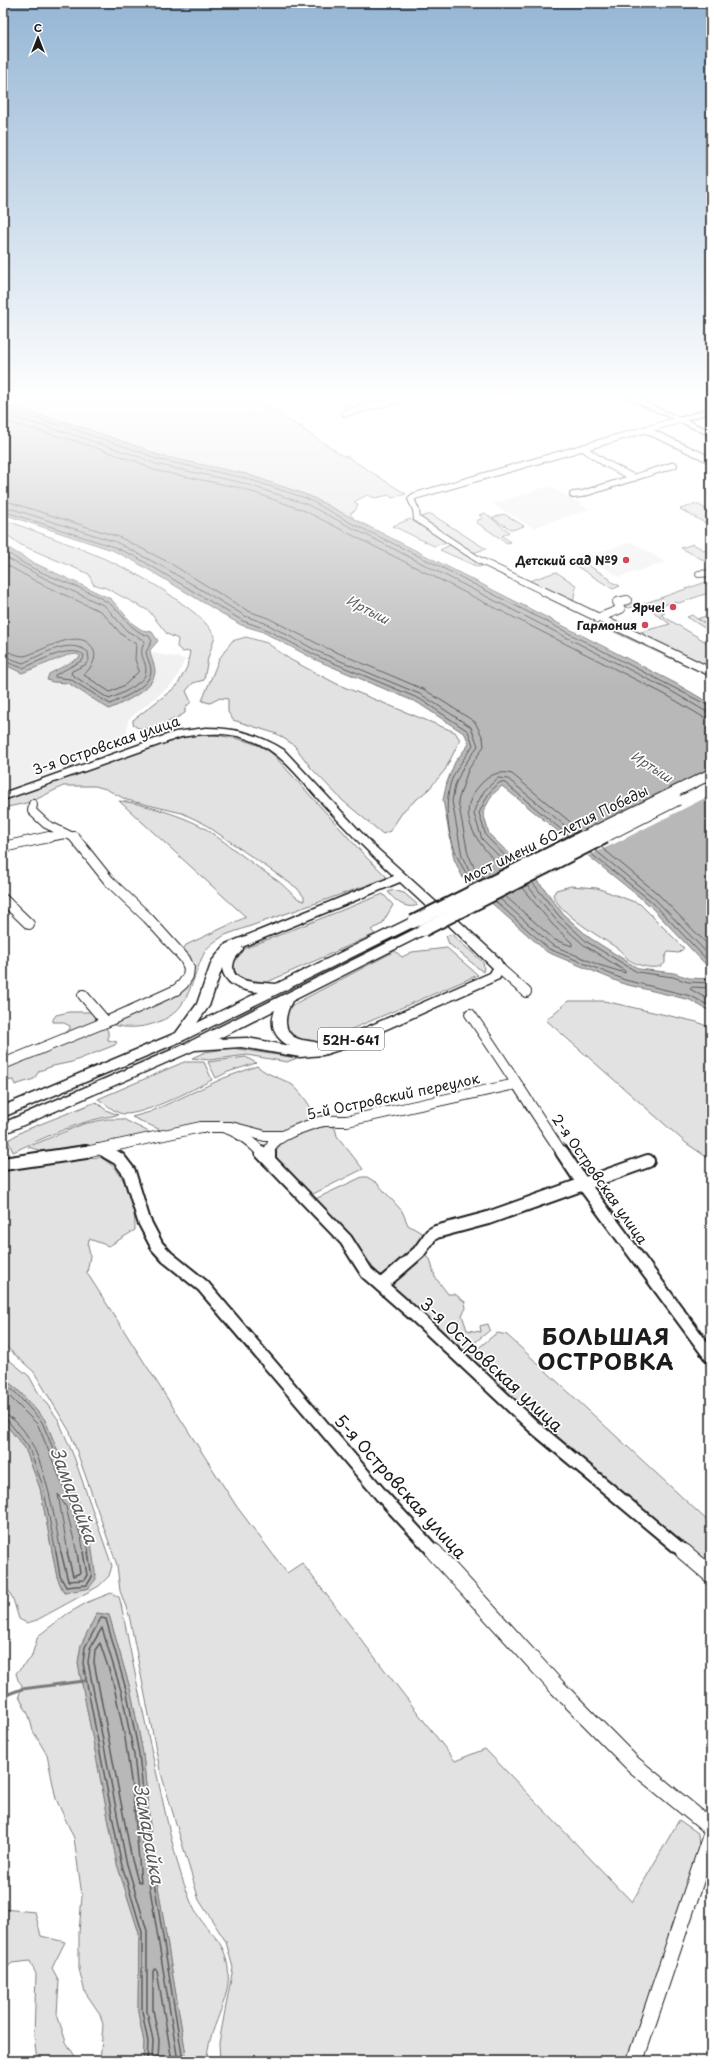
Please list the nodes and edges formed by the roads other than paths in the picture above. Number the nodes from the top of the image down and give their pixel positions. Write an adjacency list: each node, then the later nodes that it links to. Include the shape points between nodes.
1 (425, 494): 7 (street, via 411,499 418,519 479,560)
2 (579, 494): 3 (street)
3 (573, 495)
4 (699, 574): 5 (street)
5 (711, 574)
6 (627, 600): 7 (street, via 617,602 621,609)
7 (598, 618): 8 (street)
8 (711, 672)
9 (711, 774): 18 (main road, мост имени 60-летия Победы, bridge)
10 (711, 784): 18 (main road, мост имени 60-летия Победы, bridge)
11 (3, 797): 15 (main road, 3-я Островская улица, via 179,734 208,730 246,734 269,743 280,752 368,846)
12 (33, 804): 13 (street, via 32,812 40,820)
13 (65, 834): 14 (street); 26 (street, via 73,836 80,843 109,881 148,918 188,964 189,972 184,983 176,990)
14 (3, 847)
15 (404, 878): 20 (main road, 3-я Островская улица, via 495,961); 21 (main road, via 248,944 228,959 227,972 238,983 260,988); 27 (main road, via 230,947 218,961 203,1006)
16 (3, 899): 17 (street)
17 (29, 924)
18 (418, 926): 21 (main road); 24 (main road)
19 (451, 927): 24 (main road, 52Н-641, via 487,962 488,968 485,973 317,1046 294,1043 286,1039 280,1030 279,1017)
20 (499, 968): 22 (street); 28 (main road, 52Н-641, via 495,976 337,1046 317,1052 295,1052 247,1043)
21 (279, 988): 27 (main road)
22 (526, 992)
23 (83, 995): 26 (street)
24 (288, 997): 28 (main road)
25 (470, 1014): 30 (street, 2-я Островская улица, via 502,1059)
26 (106, 1022): 29 (street)
27 (179, 1037): 31 (main road)
28 (188, 1048): 33 (main road)
29 (3, 1064)
30 (516, 1084): 34 (street, 5-й Островский переулок, via 347,1121 320,1122); 39 (street, 2-я Островская улица)
31 (3, 1112)
32 (222, 1127): 34 (street, via 242,1129 265,1136); 35 (street, via 187,1129); 36 (street, 3-я Островская улица, via 243,1136)
33 (3, 1129)
34 (282, 1136): 36 (street, 5-й Островский переулок, via 269,1148)
35 (98, 1149): 38 (street); 43 (street, 5-я Островская улица, via 113,1154 122,1161 129,1172 146,1229 156,1245 203,1286 382,1496 557,1687 634,1765)
36 (268, 1160): 40 (street, 3-я Островская улица, via 346,1240 367,1273)
37 (648, 1161): 39 (street)
38 (3, 1164)
39 (584, 1185): 40 (street, via 488,1218 436,1232 419,1252); 41 (street, 2-я Островская улица)
40 (381, 1285): 42 (street, 3-я Островская улица, via 533,1426)
41 (711, 1357)
42 (711, 1575)
43 (711, 1828)
44 (711, 1835): 45 (street)
45 (635, 2061)

